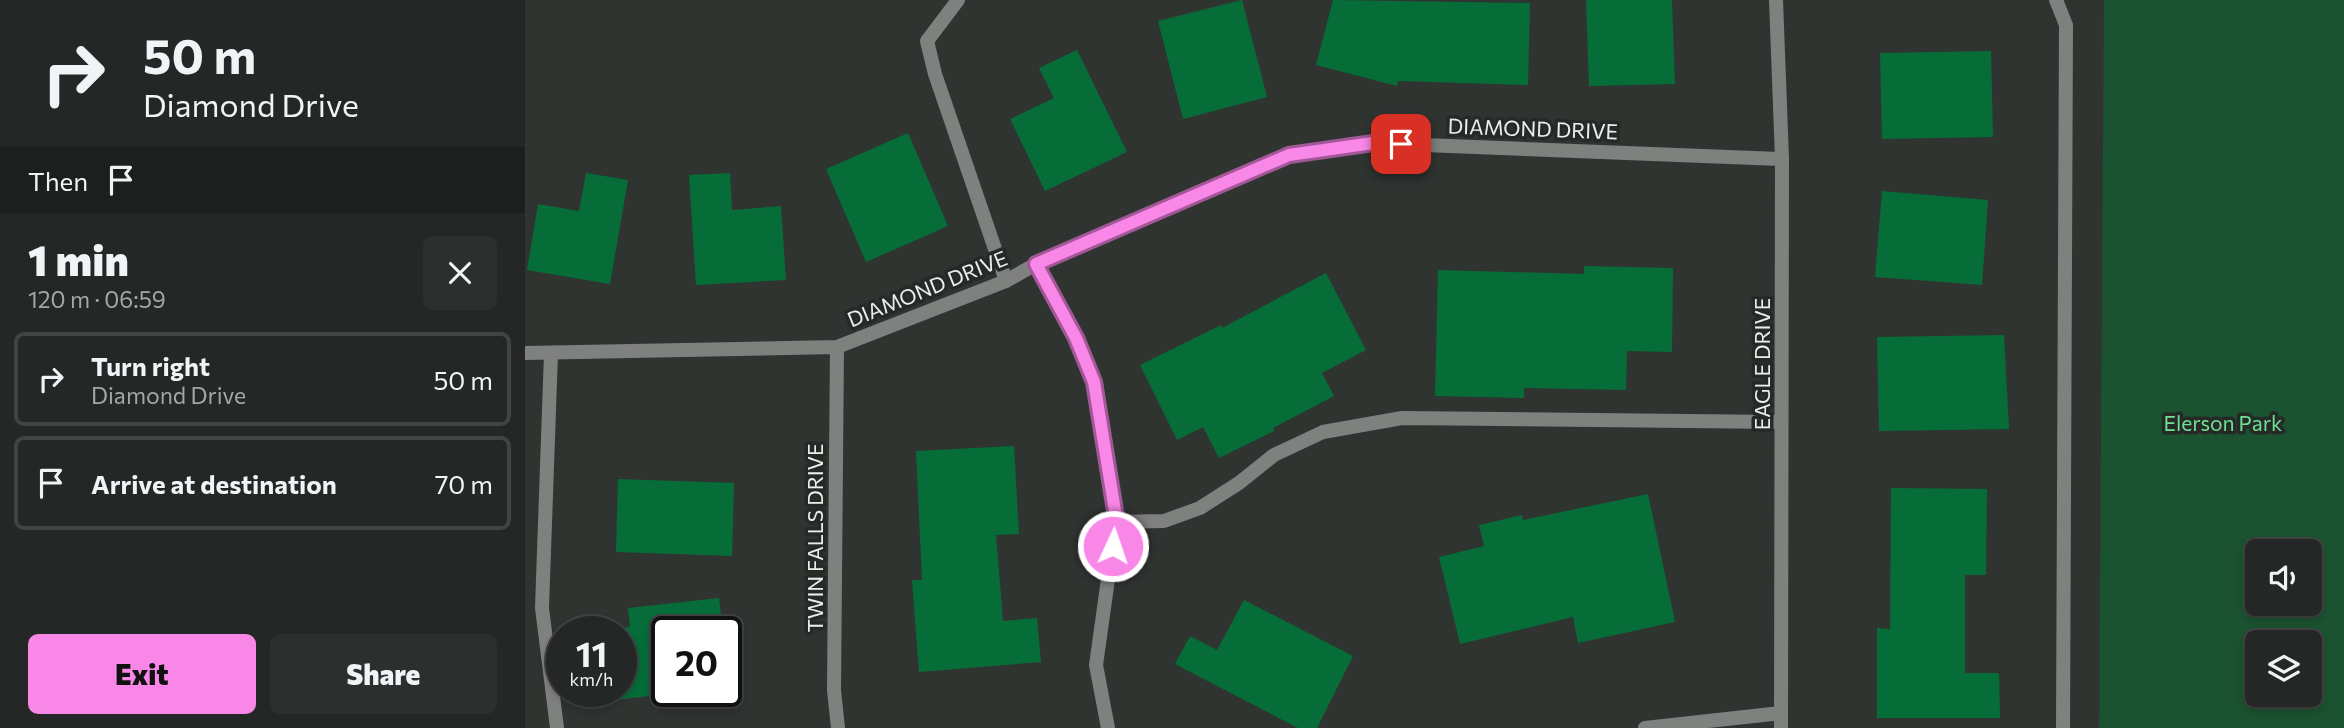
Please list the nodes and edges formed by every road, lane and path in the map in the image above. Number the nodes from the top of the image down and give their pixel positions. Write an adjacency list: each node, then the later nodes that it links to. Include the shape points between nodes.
1 (958, 0): 6 (street, via 927,41)
2 (1776, 0): 4 (street, EAGLE DRIVE)
3 (2056, 0): 17 (street, via 2066,25)
4 (1782, 159): 5 (street, DIAMOND DRIVE, via 1373,143 1349,146 1289,155); 10 (street, EAGLE DRIVE)
5 (1036, 264): 6 (street, DIAMOND DRIVE); 11 (street, via 1094,382)
6 (1006, 281): 7 (street, DIAMOND DRIVE)
7 (837, 348): 9 (street, DIAMOND DRIVE); 14 (street, TWIN FALLS DRIVE, via 834,690)
8 (525, 353): 9 (street, DIAMOND DRIVE)
9 (551, 353): 13 (street, via 542,608)
10 (1781, 422): 11 (street, via 1402,418 1323,432 1274,455 1200,508 1164,521); 12 (street, EAGLE DRIVE)
11 (1117, 523): 15 (street, via 1096,665)
12 (1781, 721): 16 (street)
13 (557, 728)
14 (838, 728)
15 (1108, 728)
16 (1645, 728)
17 (2063, 728)

